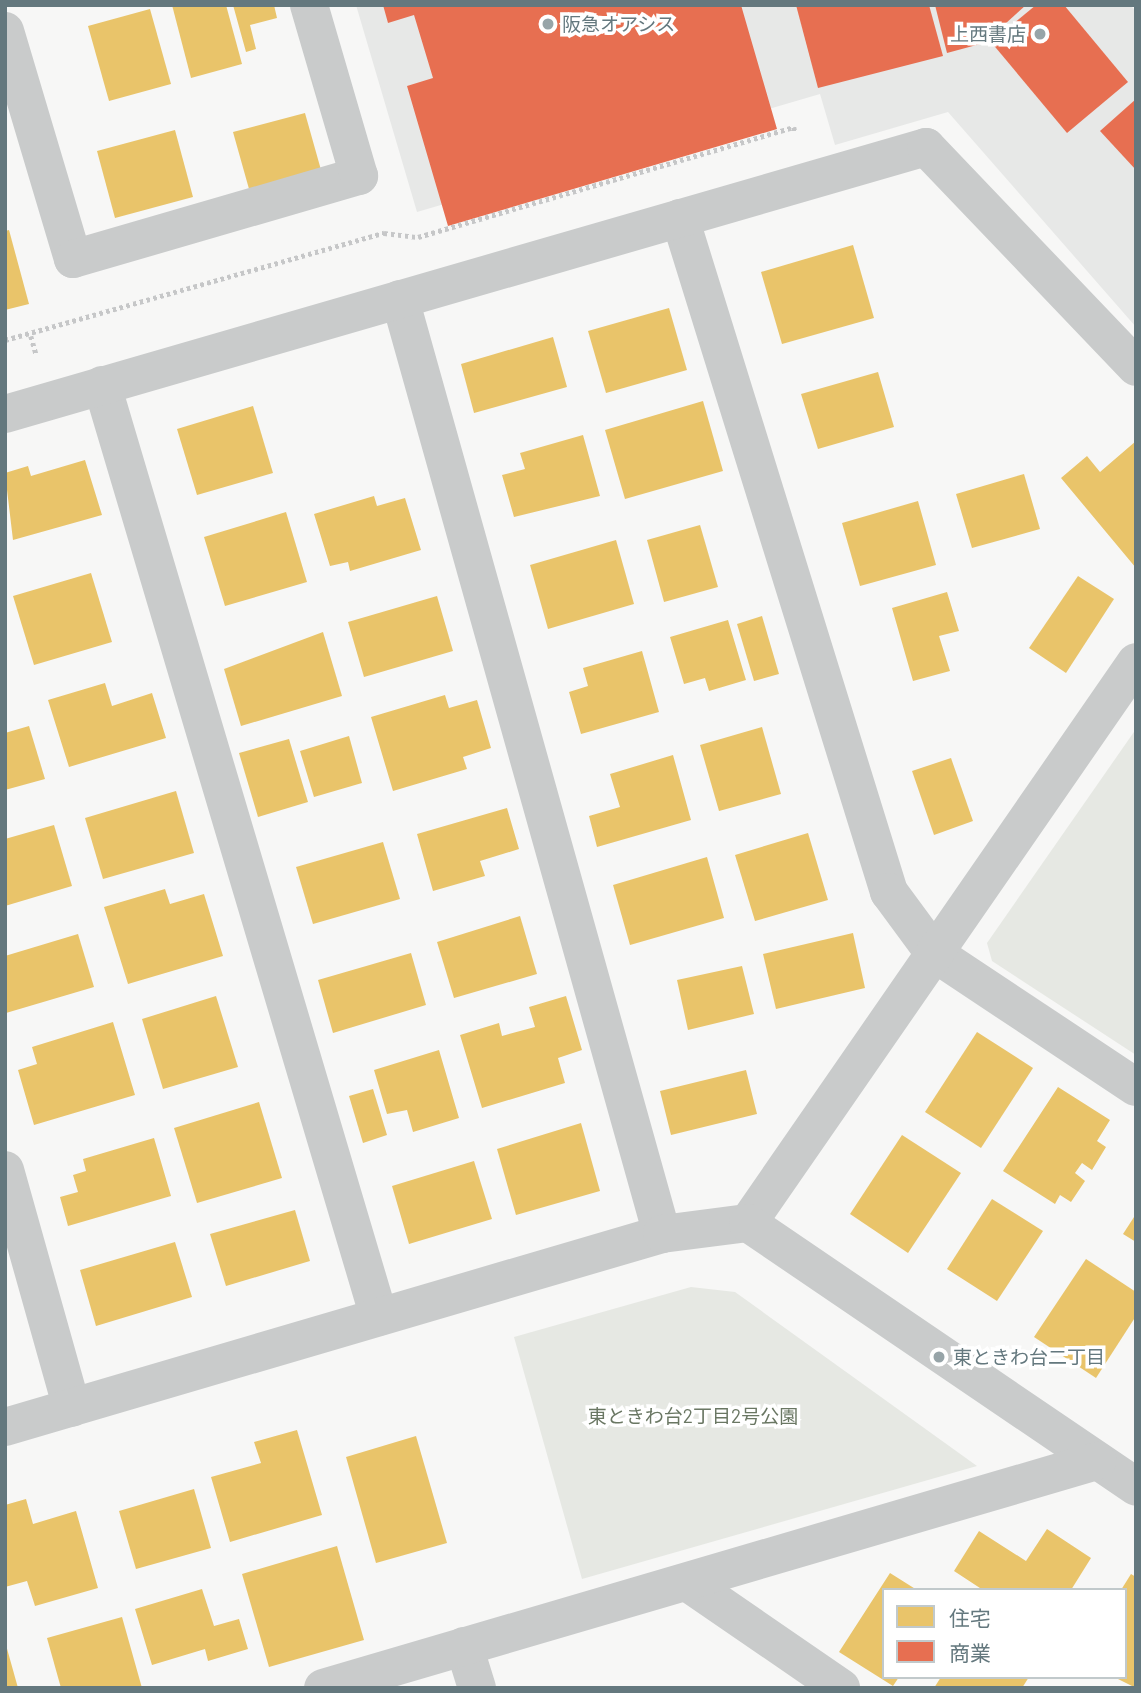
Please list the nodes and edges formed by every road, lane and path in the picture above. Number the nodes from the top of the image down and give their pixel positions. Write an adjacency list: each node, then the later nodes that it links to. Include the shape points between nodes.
1 (309, 5): 2 (street, via 359,176 72,260)
2 (5, 31)
3 (810, 181): 4 (street); 6 (path, via 794,127 418,237 384,233); 7 (street, via 926,147)
4 (680, 218): 5 (street); 11 (street, via 889,892)
5 (400, 299): 8 (street); 15 (street)
6 (5, 340)
7 (1136, 366)
8 (102, 385): 9 (street); 16 (street)
9 (5, 414)
10 (1136, 662): 11 (street)
11 (934, 953): 12 (street); 14 (street)
12 (1136, 1087)
13 (5, 1170): 17 (street)
14 (748, 1223): 15 (street); 19 (street)
15 (662, 1234): 16 (street)
16 (379, 1317): 17 (street)
17 (72, 1408): 18 (street)
18 (5, 1427)
19 (1097, 1461): 20 (street); 21 (street)
20 (1136, 1487)
21 (687, 1582): 22 (street); 25 (street)
22 (464, 1647): 23 (street); 24 (street)
23 (323, 1688)
24 (477, 1688)
25 (841, 1688)

